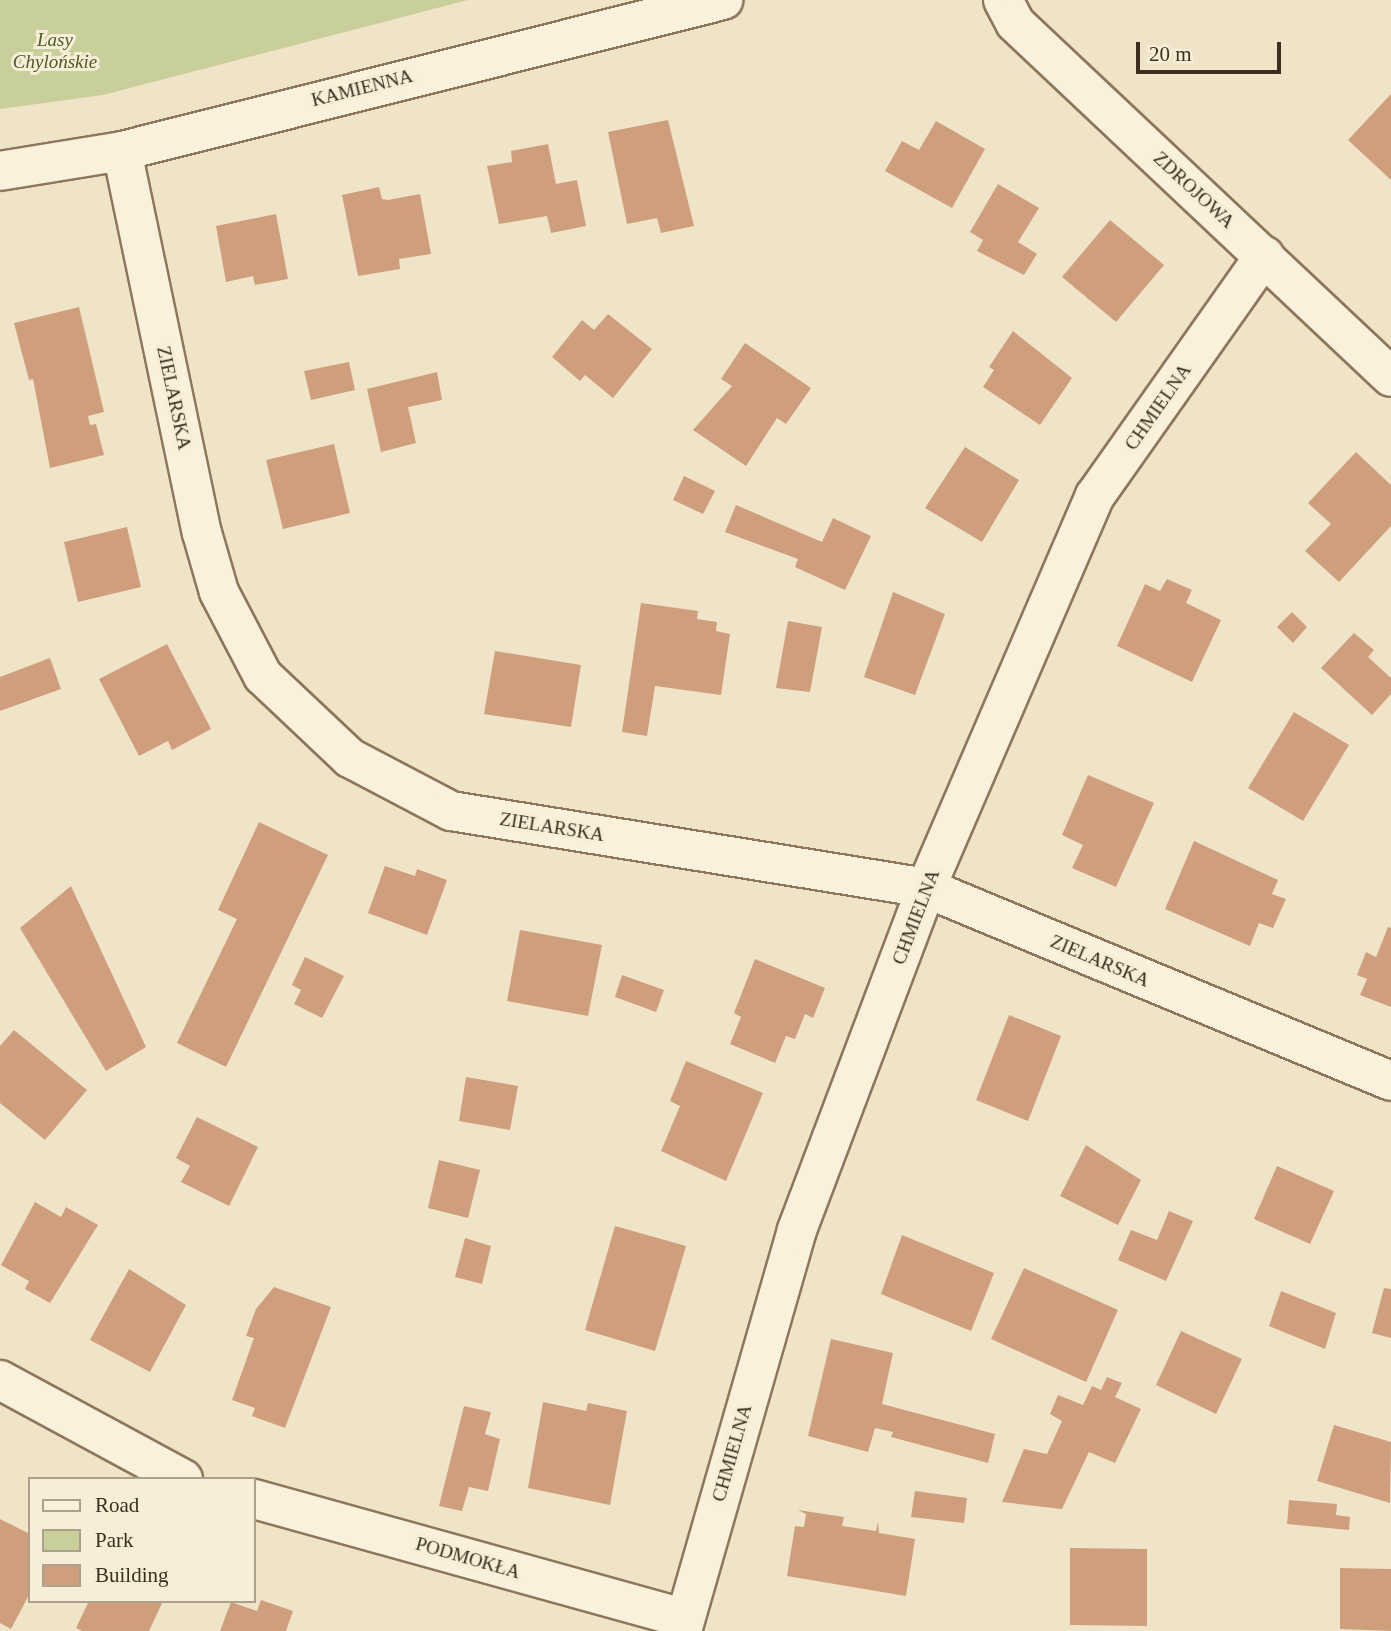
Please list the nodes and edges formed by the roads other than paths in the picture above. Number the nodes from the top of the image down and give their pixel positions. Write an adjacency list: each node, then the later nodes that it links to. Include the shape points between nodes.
1 (723, 0): 3 (street, KAMIENNA)
2 (1003, 0): 5 (street, ZDROJOWA, via 1015,23)
3 (122, 151): 4 (street, KAMIENNA); 7 (street, ZIELARSKA, via 202,533 219,593 263,676 350,758 451,811)
4 (0, 171)
5 (1264, 256): 6 (street, ZDROJOWA); 7 (street, CHMIELNA, via 1095,496)
6 (1391, 377)
7 (926, 888): 8 (street, ZIELARSKA); 12 (street, CHMIELNA, via 797,1230)
8 (1391, 1082)
9 (0, 1380): 10 (street)
10 (179, 1477)
11 (256, 1500): 12 (street, PODMOKŁA)
12 (682, 1624)

